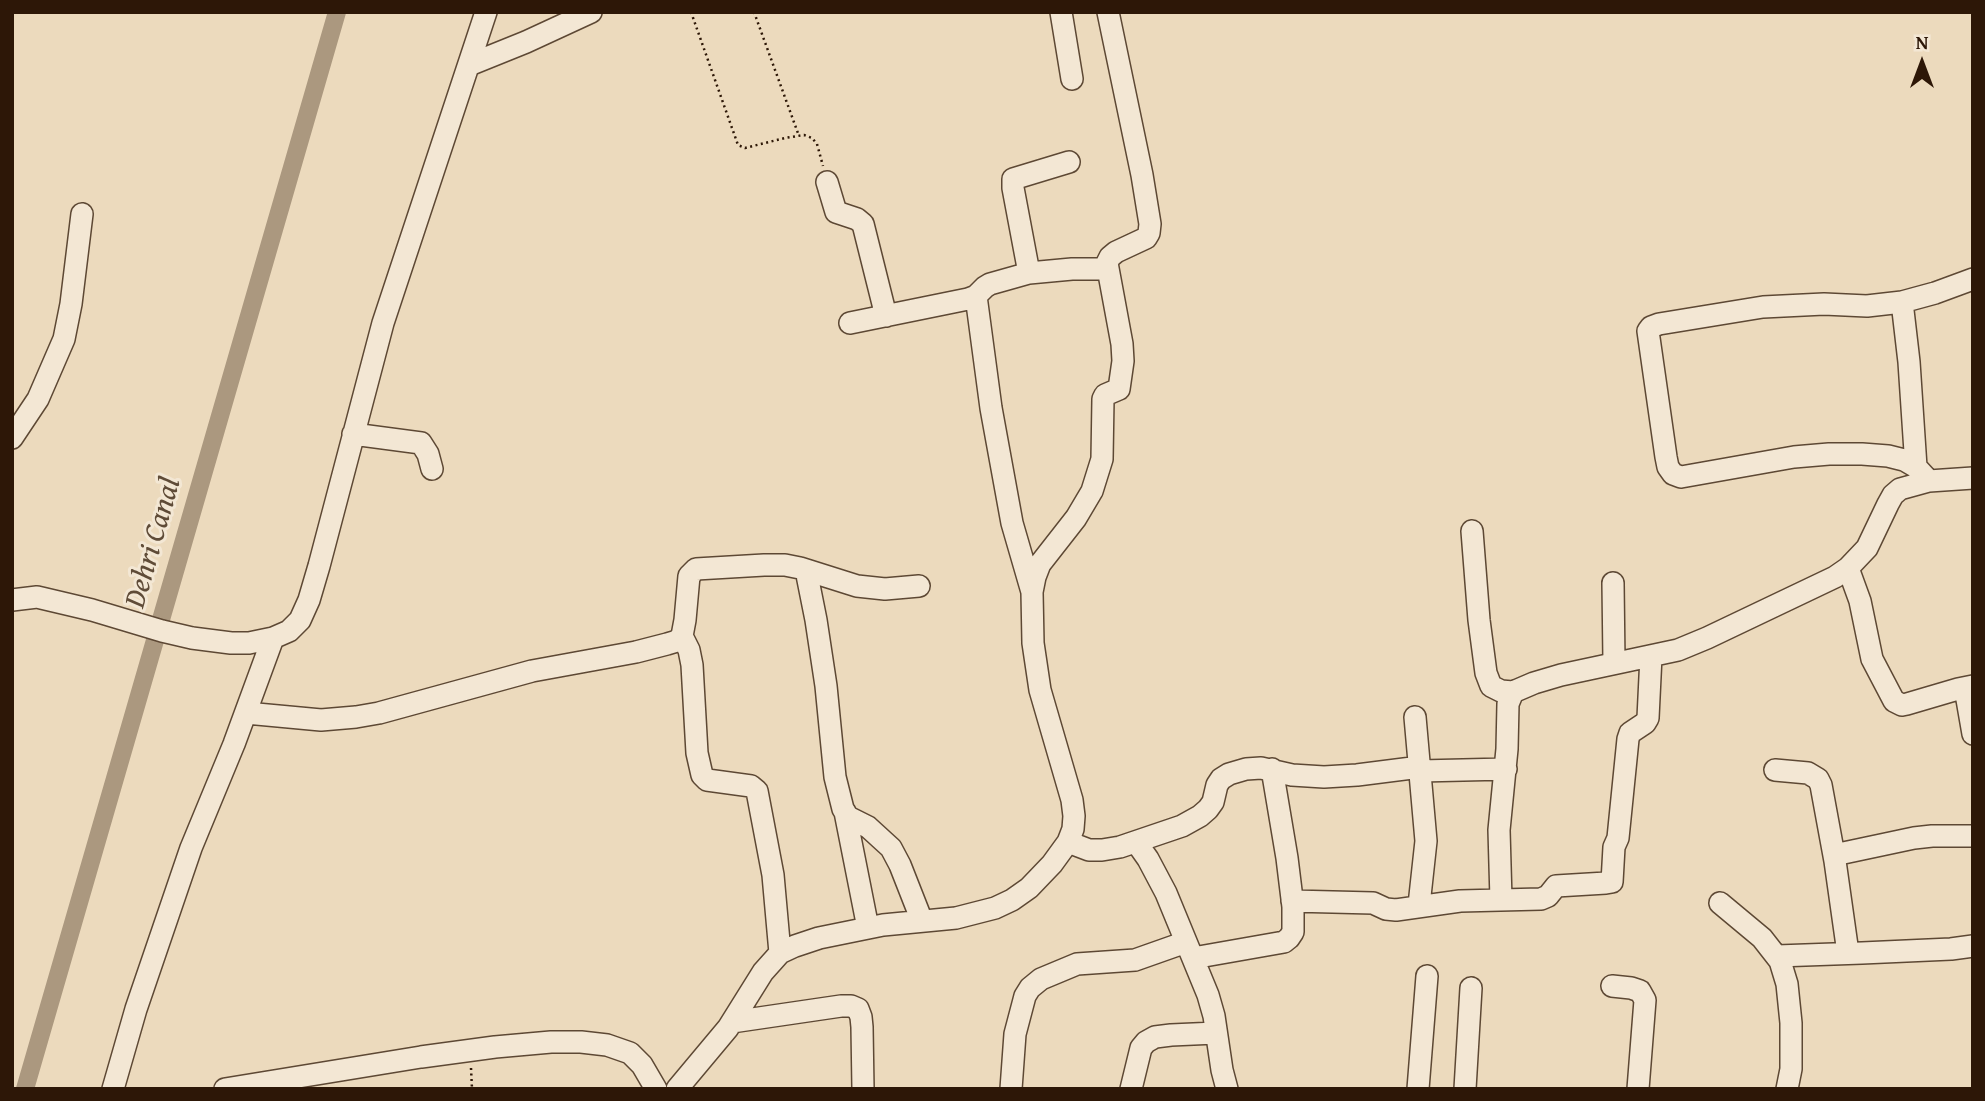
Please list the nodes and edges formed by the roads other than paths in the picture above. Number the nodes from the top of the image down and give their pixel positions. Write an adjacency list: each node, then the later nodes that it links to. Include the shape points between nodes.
1 (486, 12): 5 (street)
2 (591, 12): 5 (street)
3 (1061, 12): 6 (street)
4 (1108, 12): 10 (street, via 1150,224 1146,238 1116,252)
5 (468, 65): 17 (street, via 395,284)
6 (1072, 79)
7 (1069, 162): 11 (street, via 1013,179)
8 (827, 182): 15 (street, via 836,212 863,224)
9 (82, 214): 18 (street, via 64,339 37,400)
10 (1107, 269): 11 (street); 27 (street, via 1122,344 1119,389 1102,399 1102,458 1092,491 1040,564)
11 (1029, 273): 13 (street, via 990,284)
12 (1973, 279): 14 (street)
13 (976, 296): 15 (street); 27 (street, via 1012,523)
14 (1902, 302): 20 (street); 20 (street, via 1763,307 1659,324 1651,327 1647,336 1666,457 1673,474 1681,477 1829,454 1888,456 1904,460)
15 (886, 316): 16 (street)
16 (850, 323)
17 (353, 434): 19 (street, via 421,443); 30 (street, via 309,600 300,621)
18 (12, 438)
19 (432, 469)
20 (1923, 474): 21 (street); 23 (street, via 1893,495 1867,548)
21 (1973, 478)
22 (1472, 531): 34 (street, via 1486,673 1491,686)
23 (1849, 568): 31 (street, via 1693,645); 33 (street, via 1872,659 1894,701 1902,705)
24 (806, 570): 26 (street, via 857,586); 29 (street, via 785,565 696,569 689,576); 42 (street, via 827,686 835,777)
25 (1613, 583): 32 (street)
26 (919, 586)
27 (1032, 592): 44 (street, via 1038,678 1072,800 1073,829)
28 (12, 600): 30 (street, via 37,597 66,603 192,638 231,643)
29 (682, 636): 35 (street, via 667,645 532,671 367,715 321,720); 55 (street, via 692,665 702,775 757,791 773,875)
30 (272, 638): 35 (street)
31 (1651, 656): 32 (street); 47 (street, via 1647,718 1628,739 1613,880 1556,886 1541,899)
32 (1614, 662): 34 (street)
33 (1969, 687): 37 (street)
34 (1513, 692): 40 (street, via 1508,704)
35 (246, 713): 63 (street, via 191,848)
36 (1415, 717): 39 (street)
37 (1973, 734)
38 (1272, 769): 39 (street, via 1324,777); 45 (street, via 1229,774 1217,785 1213,802 1200,816); 48 (street)
39 (1420, 769): 40 (street); 50 (street, via 1426,841)
40 (1506, 769): 47 (street, via 1499,830)
41 (1774, 769): 46 (street, via 1808,773 1818,779)
42 (845, 812): 51 (street, via 891,848); 52 (street)
43 (1973, 836): 46 (street, via 1914,838)
44 (1068, 842): 45 (street, via 1089,850); 51 (street, via 1041,876 1012,900 976,914)
45 (1136, 842): 54 (street, via 1156,873)
46 (1834, 855): 56 (street)
47 (1501, 900): 50 (street)
48 (1292, 901): 50 (street, via 1373,903 1396,910); 54 (street, via 1293,932 1284,942)
49 (1720, 903): 57 (street)
50 (1419, 905)
51 (922, 921): 52 (street)
52 (868, 928): 55 (street, via 818,938)
53 (1973, 946): 56 (street)
54 (1190, 950): 62 (street, via 1208,995); 68 (street, via 1077,964 1041,979 1025,996 1015,1034)
55 (780, 954): 61 (street, via 763,972)
56 (1848, 954): 57 (street)
57 (1777, 956): 74 (street, via 1791,1023)
58 (1427, 976): 71 (street)
59 (1612, 986): 73 (street, via 1640,991 1645,1000)
60 (1471, 988): 72 (street)
61 (732, 1023): 66 (street); 67 (street, via 841,1006 858,1009)
62 (1216, 1033): 69 (street, via 1155,1037 1146,1042); 70 (street)
63 (113, 1089)
64 (225, 1089): 65 (street, via 551,1042 607,1045 630,1053)
65 (656, 1089)
66 (677, 1089)
67 (863, 1089)
68 (1011, 1089)
69 (1132, 1089)
70 (1227, 1089)
71 (1418, 1089)
72 (1465, 1089)
73 (1638, 1089)
74 (1787, 1089)

